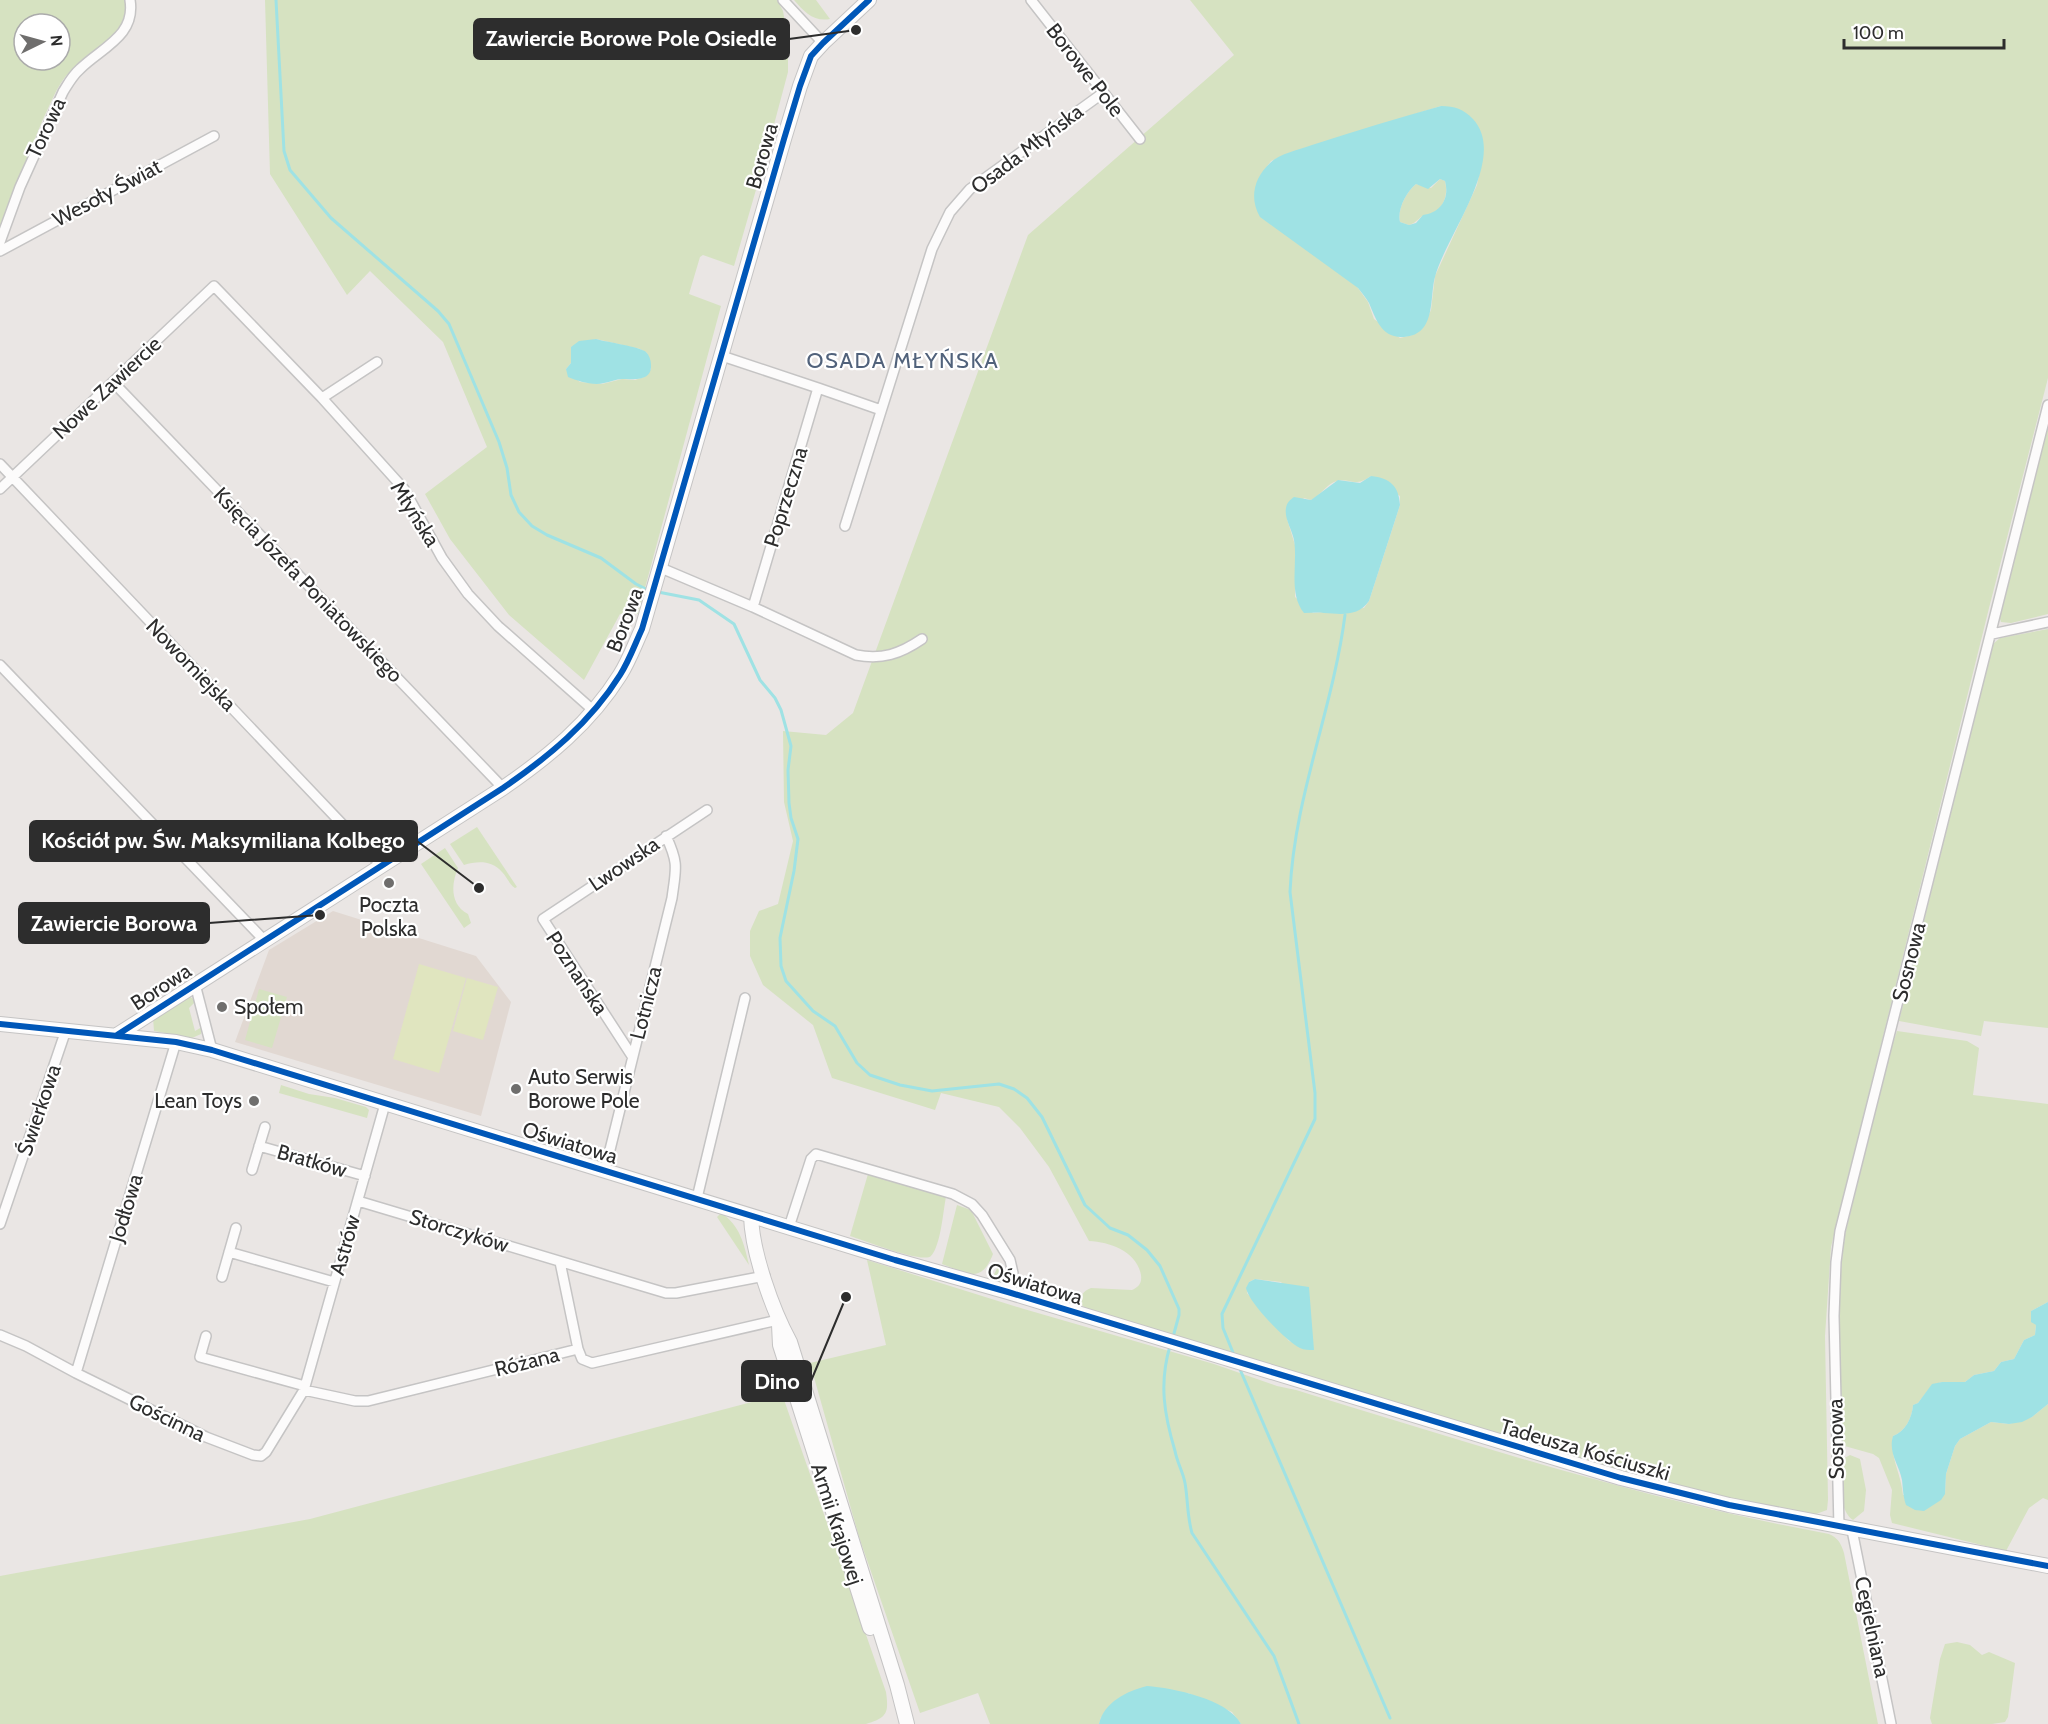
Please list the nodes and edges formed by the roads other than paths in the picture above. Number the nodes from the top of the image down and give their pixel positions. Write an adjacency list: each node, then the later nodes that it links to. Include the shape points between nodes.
1 (130, 0): 9 (street, Torowa, via 129,24 123,34 80,68 63,92 24,177)
2 (783, 0): 5 (street)
3 (869, 0): 5 (street, Borowa)
4 (1031, 0): 6 (street, Borowe Pole)
5 (823, 42): 12 (street, Borowa, via 811,56 800,86)
6 (1102, 93): 8 (street, Borowe Pole); 18 (street, Osada Młyńska, via 970,189 950,212 932,249)
7 (214, 136): 10 (street, Wesoły Świat)
8 (1140, 139)
9 (0, 242)
10 (0, 251)
11 (214, 286): 14 (street, Nowe Zawiercie); 16 (street, Młyńska)
12 (722, 356): 15 (street); 23 (street, Borowa)
13 (377, 362): 16 (street)
14 (113, 382): 20 (street, Nowe Zawiercie); 30 (street, Księcia Józefa Poniatowskiego)
15 (818, 388): 18 (street); 24 (street, Poprzeczna)
16 (322, 398): 29 (street, Młyńska, via 404,489 442,558 468,594 498,626)
17 (2048, 405): 26 (street, Sosnowa)
18 (881, 410): 22 (street, Osada Młyńska)
19 (0, 464): 20 (street, Nowomiejska)
20 (12, 477): 21 (street, Nowe Zawiercie); 33 (street, Nowomiejska)
21 (0, 489)
22 (845, 526)
23 (659, 574): 24 (street); 29 (street, Borowa, via 642,629 620,674)
24 (753, 607): 27 (street, via 856,655 891,656)
25 (2048, 622): 26 (street)
26 (1992, 633): 69 (street, Sosnowa, via 1840,1232 1834,1316 1837,1488)
27 (922, 639)
28 (0, 665): 35 (street)
29 (594, 711): 30 (street, Borowa, via 537,765)
30 (503, 788): 33 (street, Borowa)
31 (706, 810): 32 (street, Lwowska)
32 (666, 836): 34 (street, Lwowska); 43 (street, Lotnicza, via 677,863 672,898)
33 (381, 866): 35 (street, Borowa)
34 (543, 919): 43 (street, Poznańska)
35 (265, 941): 36 (street, Borowa)
36 (195, 984): 40 (street, Borowa); 42 (street, Borowa)
37 (745, 998): 50 (street)
38 (0, 1024): 39 (street, Oświatowa)
39 (66, 1030): 40 (street, Oświatowa); 53 (street, Świerkowa)
40 (117, 1035): 41 (street, Oświatowa)
41 (176, 1042): 42 (street, Oświatowa); 67 (street, Jodłowa)
42 (212, 1050): 44 (street, Oświatowa)
43 (632, 1056): 48 (street, Lotnicza)
44 (386, 1104): 48 (street, Oświatowa); 49 (street, Astrów)
45 (265, 1126): 46 (street, Bratków)
46 (259, 1146): 47 (street, Bratków); 49 (street, Bratków)
47 (252, 1170)
48 (605, 1170): 50 (street, Oświatowa)
49 (365, 1176): 51 (street, Astrów)
50 (697, 1198): 52 (street, Oświatowa)
51 (358, 1201): 57 (street, Storczyków); 60 (street, Astrów)
52 (751, 1216): 54 (street, Oświatowa); 58 (street, Armii Krajowej, via 752,1234)
53 (0, 1224)
54 (789, 1227): 61 (street, Oświatowa); 61 (street, Oświatowa, via 816,1154 942,1190 964,1199 982,1215 1010,1260 1013,1273)
55 (236, 1228): 56 (street)
56 (229, 1252): 59 (street); 60 (street)
57 (560, 1262): 58 (street, Storczyków, via 666,1293); 66 (street)
58 (765, 1276): 62 (street, Armii Krajowej)
59 (222, 1277)
60 (334, 1282): 68 (street, Astrów)
61 (1008, 1292): 63 (street, Oświatowa)
62 (778, 1320): 66 (street, Różana, via 592,1363 582,1359); 71 (street, Armii Krajowej, via 790,1342)
63 (1123, 1328): 69 (street, Tadeusza Kościuszki, via 1629,1480)
64 (0, 1335): 67 (street, Gościnna)
65 (206, 1336): 68 (street, Różana, via 200,1357)
66 (578, 1348): 68 (street, Różana, via 368,1401)
67 (76, 1373): 68 (street, Gościnna, via 212,1440 258,1457 266,1452)
68 (304, 1388)
69 (1846, 1529): 70 (street, Tadeusza Kościuszki); 72 (street, Cegielniana)
70 (2048, 1566)
71 (907, 1724)
72 (1891, 1724)

